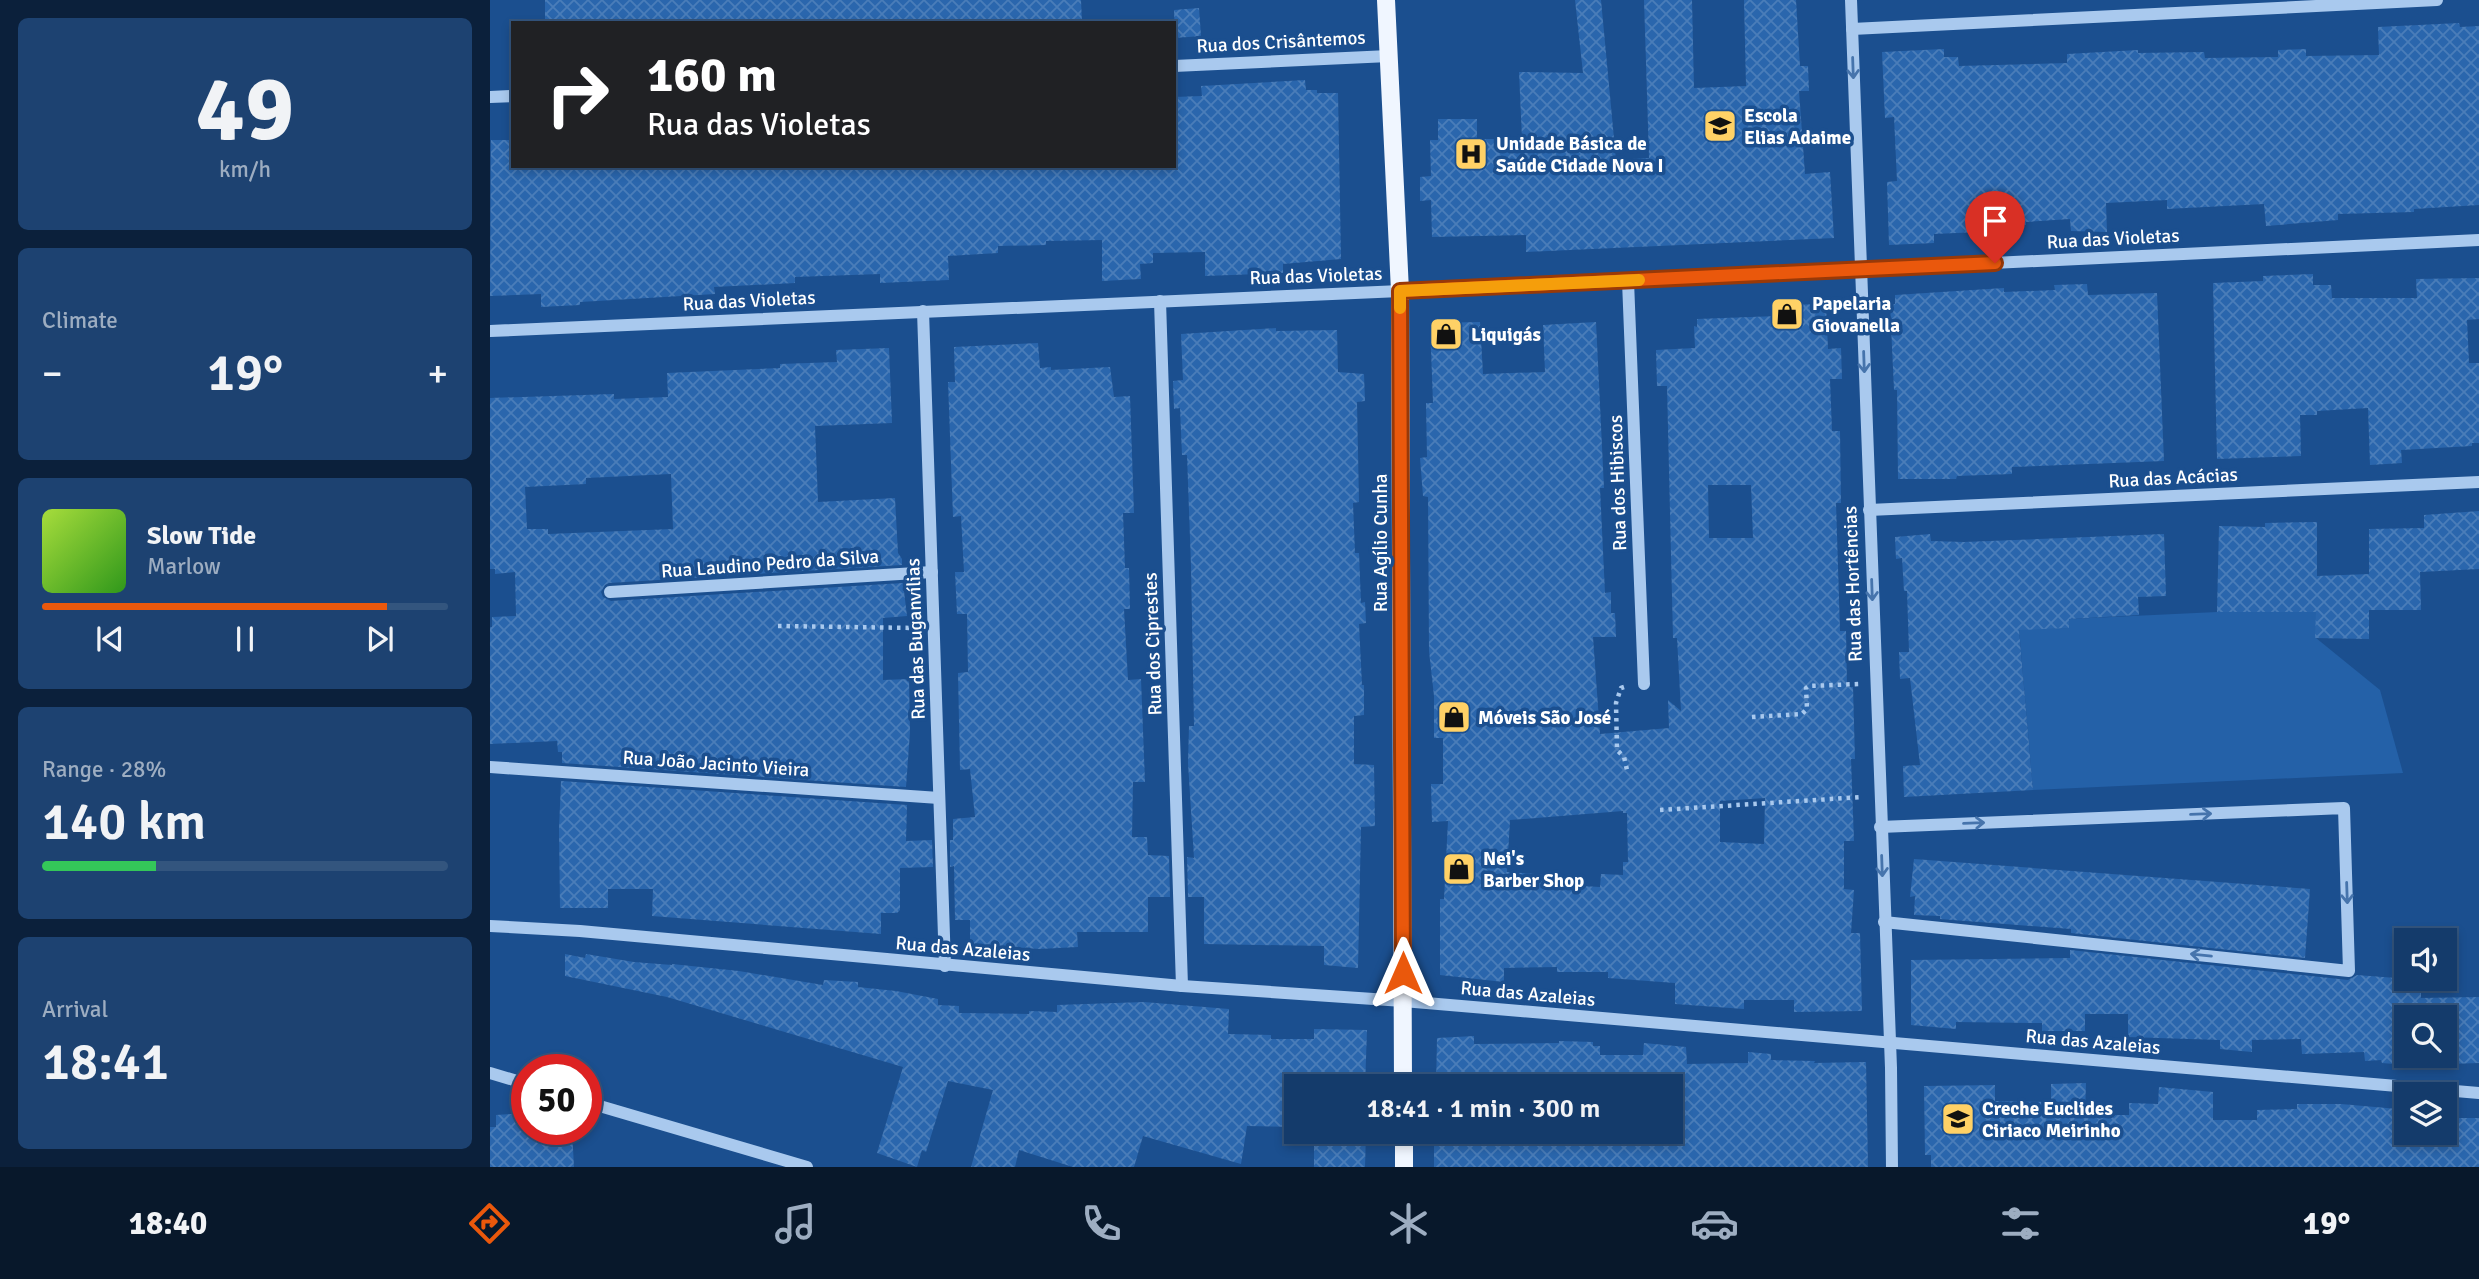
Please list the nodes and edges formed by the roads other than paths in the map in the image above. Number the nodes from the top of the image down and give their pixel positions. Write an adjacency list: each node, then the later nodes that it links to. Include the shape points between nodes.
1 (1386, 0): 5 (main road, Rua Agílio Cunha)
2 (1851, 0): 4 (street, Rua das Hortências)
3 (2437, 0): 4 (street)
4 (1852, 29): 10 (street, Rua das Hortências, one-way to 10)
5 (1389, 55): 6 (street, Rua dos Crisântemos); 12 (main road, Rua Agílio Cunha)
6 (1176, 65)
7 (511, 96): 8 (street)
8 (490, 97)
9 (2479, 240): 10 (street, Rua das Violetas)
10 (1861, 270): 11 (street, Rua das Violetas); 17 (street, Rua das Hortências, one-way to 17)
11 (1628, 281): 12 (street, Rua das Violetas); 20 (street, Rua dos Hibiscos)
12 (1400, 291): 13 (street, Rua das Violetas); 28 (main road, Rua Agílio Cunha)
13 (1160, 301): 14 (street, Rua das Violetas); 27 (street, Rua dos Ciprestes)
14 (923, 311): 15 (street, Rua das Violetas); 18 (street, Rua das Buganvílias)
15 (490, 331)
16 (2479, 482): 17 (street, Rua das Acácias)
17 (1869, 510): 23 (street, Rua das Hortências, one-way to 23)
18 (932, 572): 19 (street, Rua Laudino Pedro da Silva); 22 (street, Rua das Buganvílias)
19 (610, 592)
20 (1644, 681)
21 (490, 767): 22 (street, Rua João Jacinto Vieira)
22 (939, 798): 26 (street, Rua das Buganvílias)
23 (1880, 827): 24 (street, Rua das Hortências, one-way to 24); 24 (street, one-way to 24, via 2344,808 2349,971)
24 (1884, 922): 29 (street, Rua das Hortências)
25 (490, 926): 26 (street, Rua das Azaleias)
26 (945, 966): 27 (street, Rua das Azaleias)
27 (1182, 986): 28 (street, Rua das Azaleias)
28 (1403, 1000): 29 (street, Rua das Azaleias); 31 (main road, Rua Agílio Cunha)
29 (1889, 1043): 33 (street, Rua das Azaleias); 38 (street, Rua das Hortências)
30 (490, 1073): 32 (street)
31 (1403, 1074)
32 (511, 1079)
33 (2479, 1093)
34 (602, 1107): 36 (street)
35 (1404, 1144): 37 (main road)
36 (807, 1167)
37 (1404, 1167)
38 (1892, 1167)

